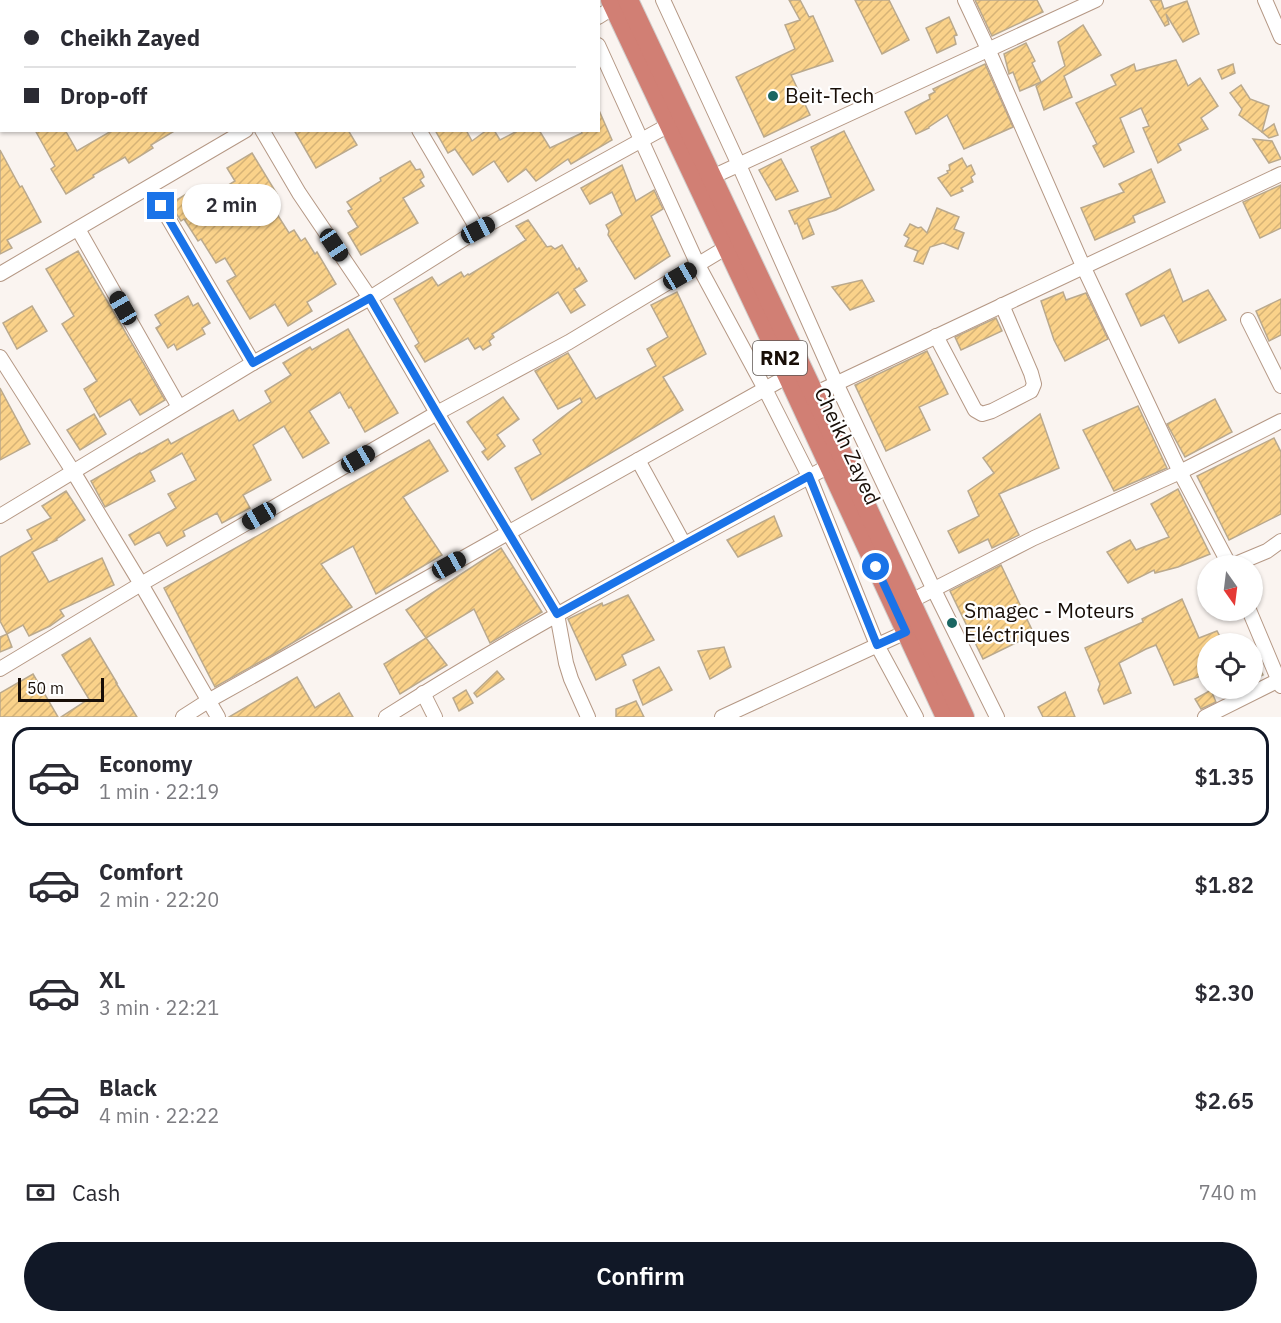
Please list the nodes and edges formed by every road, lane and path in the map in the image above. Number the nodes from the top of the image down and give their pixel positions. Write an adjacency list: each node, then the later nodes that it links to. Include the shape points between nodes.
1 (663, 0): 14 (street)
2 (966, 0): 8 (street)
3 (1096, 0): 8 (street)
4 (1265, 0): 6 (street)
5 (613, 6): 9 (highway, Cheikh Zayed / RN2); 16 (highway, Cheikh Zayed / RN2)
6 (1281, 37)
7 (600, 49): 13 (street)
8 (988, 49): 14 (street); 22 (street)
9 (669, 125): 13 (street); 20 (highway, Cheikh Zayed / RN2)
10 (243, 132): 17 (street)
11 (263, 132): 24 (street)
12 (420, 132): 19 (street)
13 (642, 140): 19 (street); 21 (street)
14 (739, 165): 16 (street); 31 (street)
15 (1281, 174): 22 (street)
16 (712, 177): 34 (highway, Cheikh Zayed / RN2)
17 (150, 187): 18 (street); 29 (street)
18 (78, 229): 23 (street); 35 (street)
19 (478, 230): 24 (street)
20 (728, 247): 21 (street); 30 (highway, Cheikh Zayed / RN2)
21 (698, 265): 33 (street); 36 (street, via 569,342)
22 (1083, 266): 25 (street); 41 (street)
23 (0, 274)
24 (370, 298): 29 (street); 36 (street)
25 (1002, 305): 27 (street); 27 (street, via 1034,384 1031,391 992,411 982,414 975,410)
26 (1248, 320): 32 (street)
27 (936, 336): 31 (street)
28 (0, 357): 40 (street)
29 (253, 363): 35 (street)
30 (788, 376): 33 (street); 39 (highway, Cheikh Zayed / RN2)
31 (836, 383): 34 (street); 50 (street)
32 (1281, 386)
33 (765, 389): 38 (street); 42 (street)
34 (814, 394): 51 (highway, Cheikh Zayed / RN2)
35 (179, 408): 40 (street)
36 (437, 413): 44 (street); 49 (street)
37 (1281, 421): 41 (street)
38 (638, 460): 44 (street); 46 (street)
39 (829, 466): 42 (street); 54 (highway, Cheikh Zayed / RN2)
40 (74, 472): 43 (street); 49 (street)
41 (1180, 472): 47 (street); 50 (street, via 1034,538)
42 (809, 476): 46 (street); 55 (street)
43 (0, 516)
44 (508, 532): 52 (street); 59 (street)
45 (1281, 541): 48 (street)
46 (684, 544): 52 (street)
47 (1224, 555)
48 (1257, 555)
49 (141, 584): 56 (street); 59 (street)
50 (934, 590): 51 (street); 69 (street)
51 (911, 602): 68 (highway, Cheikh Zayed / RN2)
52 (557, 614): 58 (street); 64 (street, via 566,663)
53 (1254, 621): 57 (street)
54 (906, 632): 55 (street); 67 (highway, Cheikh Zayed / RN2)
55 (877, 645): 65 (street); 66 (street)
56 (0, 669)
57 (1280, 682): 70 (street)
58 (423, 693): 62 (street); 63 (street)
59 (208, 701): 60 (street); 61 (street)
60 (183, 717)
61 (218, 717)
62 (386, 717)
63 (435, 717)
64 (588, 717)
65 (722, 717)
66 (916, 717)
67 (946, 717)
68 (963, 717)
69 (997, 717)
70 (1205, 717)

